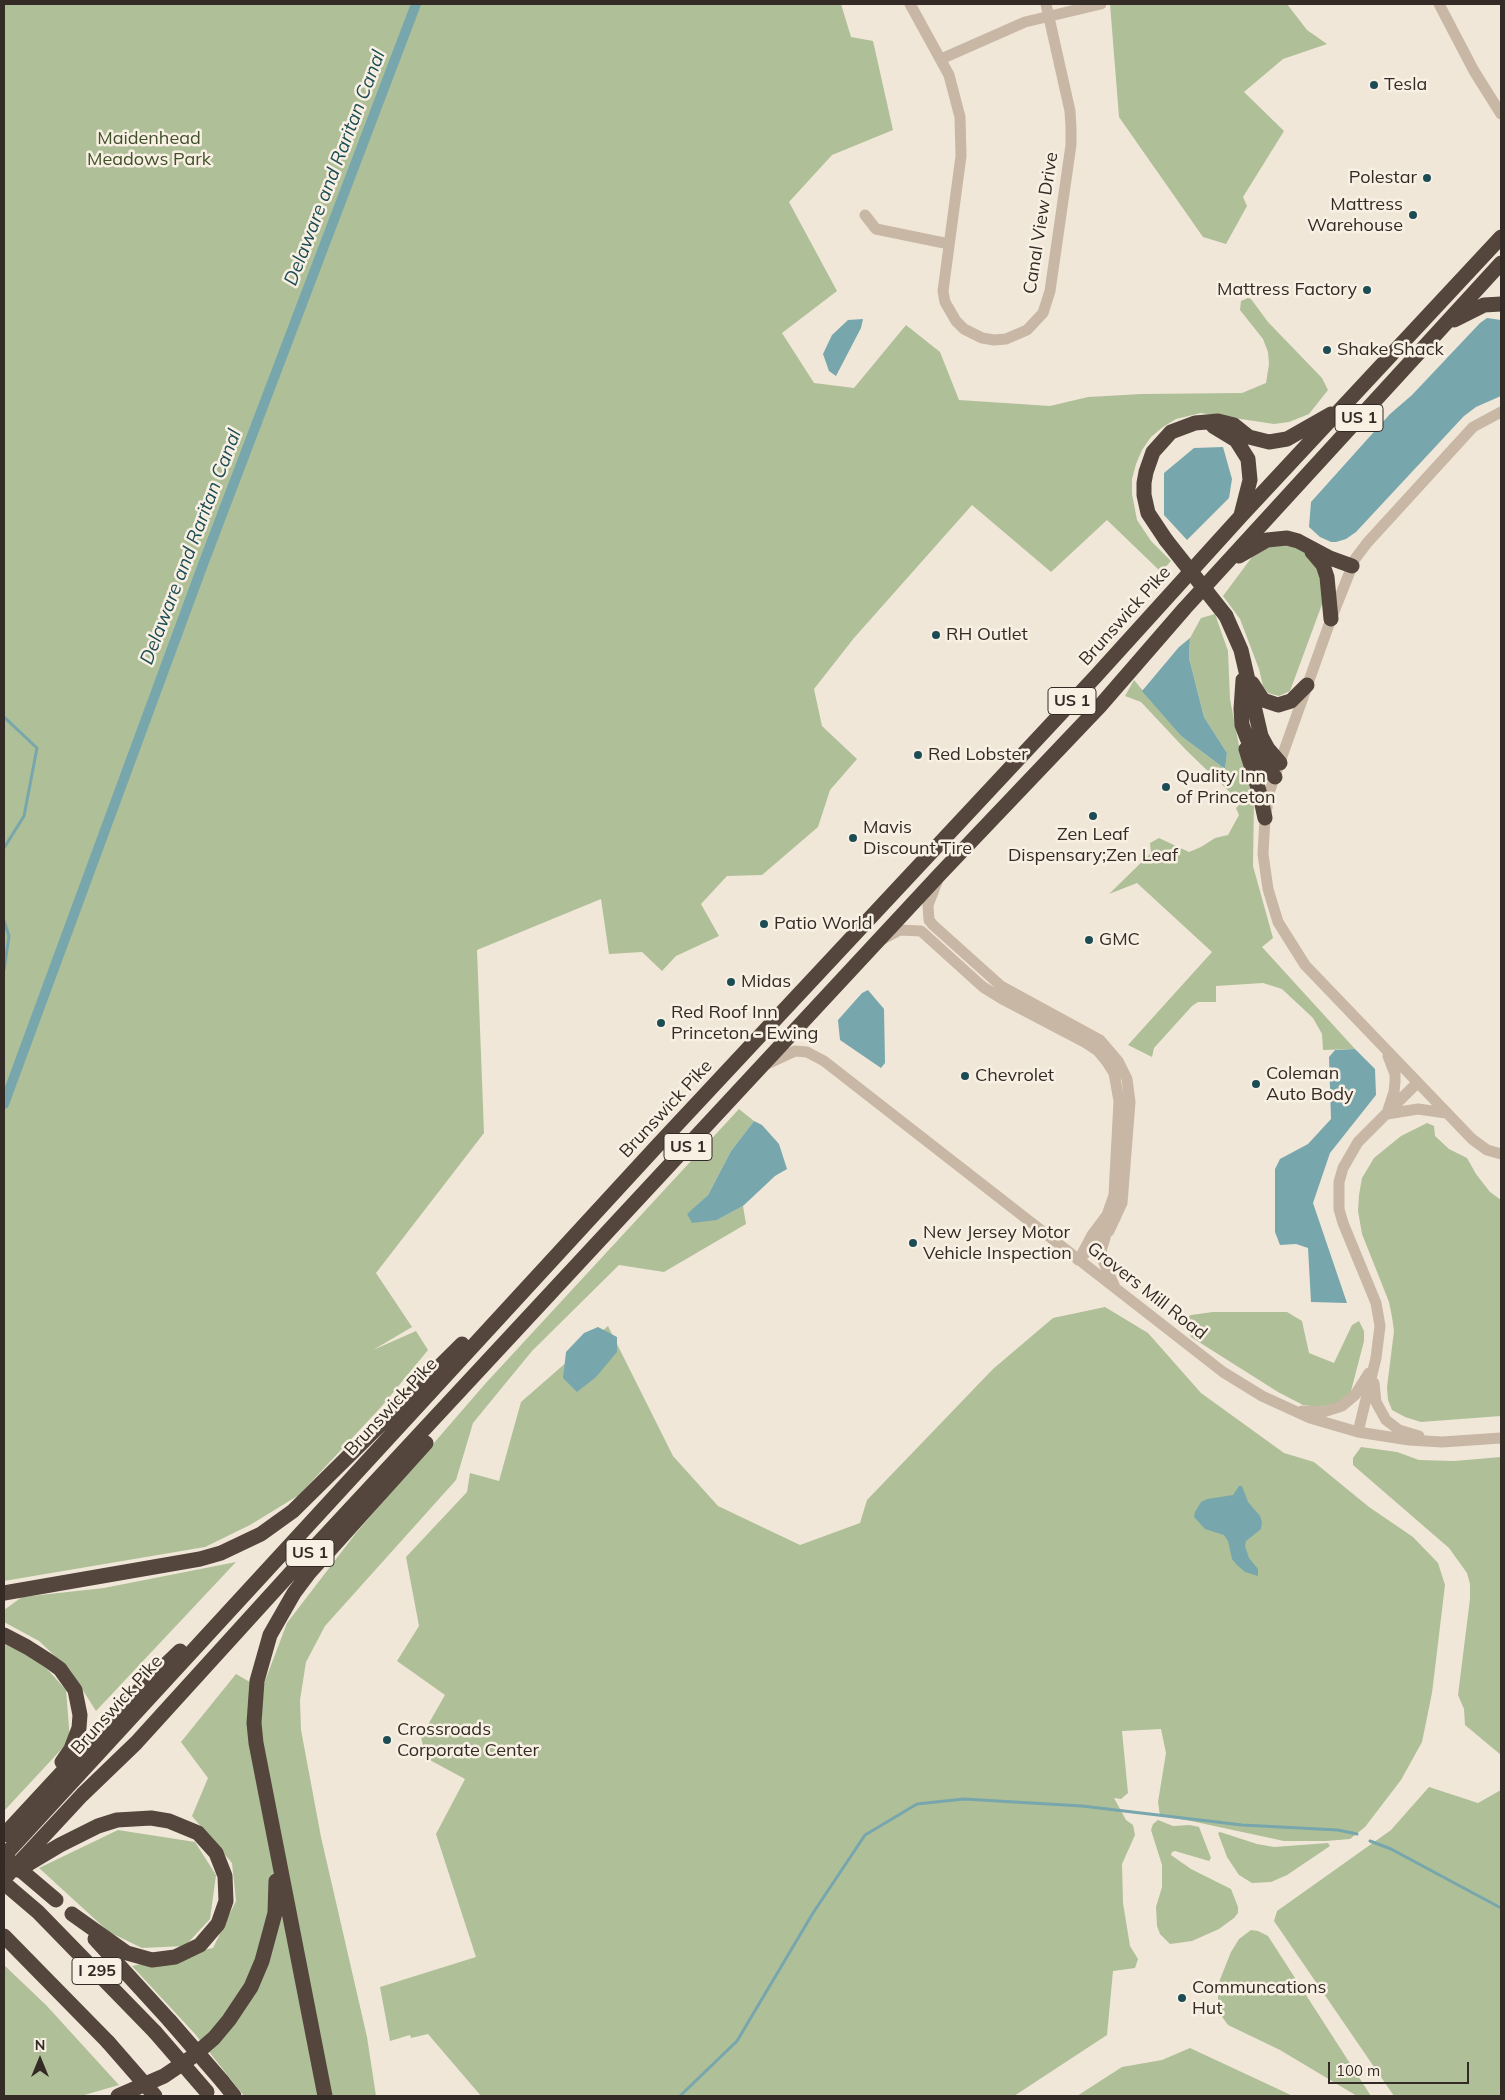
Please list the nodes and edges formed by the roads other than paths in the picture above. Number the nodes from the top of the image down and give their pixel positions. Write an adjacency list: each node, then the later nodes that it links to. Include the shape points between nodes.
1 (910, 4): 6 (street, Canal View Drive)
2 (1046, 4): 5 (street, Canal View Drive)
3 (1101, 4): 5 (street)
4 (1438, 4): 7 (street)
5 (1049, 16): 6 (street, via 1012,28); 10 (street, Canal View Drive, via 1070,111 1071,145 1048,302 1036,323 1006,339 982,338 964,329 950,312 943,291)
6 (941, 59): 10 (street, Canal View Drive, via 956,94 962,137)
7 (1501, 114)
8 (865, 215): 10 (street, via 876,229)
9 (1501, 237): 14 (highway, Brunswick Pike / US 1)
10 (949, 244)
11 (1501, 263): 13 (highway, Brunswick Pike / US 1)
12 (1501, 304): 13 (highway, via 1480,306)
13 (1442, 327): 20 (highway, Brunswick Pike / US 1)
14 (1341, 409): 16 (highway, via 1287,439 1269,442 1249,436 1224,422 1204,421); 17 (highway, Brunswick Pike / US 1)
15 (1501, 412): 19 (street, via 1473,428 1366,543)
16 (1186, 425): 17 (highway, via 1202,424 1220,429 1243,449 1250,476); 22 (highway, bridge, via 1172,432 1153,452 1146,472 1145,505 1166,540 1226,616 1240,644)
17 (1241, 516): 37 (highway, Brunswick Pike / US 1)
18 (1310, 549): 19 (highway); 20 (highway, via 1292,539 1274,538 1258,544); 21 (highway, via 1325,570)
19 (1352, 566): 21 (street)
20 (1217, 573): 27 (highway, Brunswick Pike / US 1, via 1100,706)
21 (1331, 619): 23 (street)
22 (1245, 668): 23 (highway, via 1258,695 1272,704 1291,702); 24 (highway, via 1241,688); 25 (highway, via 1261,736)
23 (1307, 685): 25 (street)
24 (1242, 725): 25 (highway, via 1254,753); 26 (highway)
25 (1277, 770): 26 (street)
26 (1264, 818): 29 (street, via 1265,877 1278,922 1304,965)
27 (941, 873): 28 (highway, Brunswick Pike / US 1); 36 (street, via 928,905 932,926 1002,986 1100,1040 1118,1061 1127,1079 1130,1102 1124,1194)
28 (879, 940): 30 (highway, Brunswick Pike / US 1); 38 (street, via 900,930 921,931 983,987 1086,1043 1098,1051 1114,1073 1119,1101 1114,1195 1107,1215)
29 (1386, 1052): 31 (street); 33 (street, via 1395,1074 1392,1101)
30 (763, 1066): 35 (highway, Brunswick Pike / US 1); 38 (street, Grovers Mill Road, via 795,1051 806,1052 824,1061)
31 (1417, 1083): 32 (street); 33 (street)
32 (1446, 1113): 33 (street, via 1418,1109); 34 (street, via 1479,1145)
33 (1386, 1115): 40 (street, via 1349,1154 1338,1196 1343,1223 1378,1311 1380,1333)
34 (1501, 1154)
35 (612, 1227): 50 (highway, via 450,1416 309,1573 279,1616 262,1658 254,1723); 52 (highway, Brunswick Pike / US 1, via 136,1742)
36 (1109, 1231): 38 (street); 39 (street, via 1100,1254)
37 (576, 1234): 45 (highway, via 292,1511 261,1534 200,1559); 46 (highway, Brunswick Pike / US 1)
38 (1078, 1260): 39 (street, Grovers Mill Road)
39 (1116, 1289): 41 (street, Grovers Mill Road, via 1223,1372)
40 (1376, 1358): 41 (street, via 1357,1392 1342,1406 1320,1412); 42 (street); 44 (street, via 1375,1396 1384,1417 1399,1430)
41 (1286, 1408): 42 (street, Grovers Mill Road)
42 (1358, 1432): 44 (street, Grovers Mill Road)
43 (1501, 1438): 44 (street, Grovers Mill Road)
44 (1442, 1442)
45 (4, 1593)
46 (224, 1615): 48 (highway, via 192,1639 156,1673); 51 (highway, Brunswick Pike / US 1)
47 (4, 1635): 48 (highway, via 28,1647 60,1670 75,1690 79,1703 80,1728 71,1749)
48 (42, 1795): 49 (highway)
49 (4, 1836)
50 (275, 1847): 56 (highway, via 276,1893 270,1940 242,2002 214,2038 192,2057 140,2089); 59 (highway)
51 (4, 1856): 53 (highway, bridge)
52 (4, 1879): 53 (highway, via 85,1831 117,1820 135,1818 169,1820 198,1833 216,1853 225,1876 226,1901 218,1924 200,1945 175,1957 152,1960 127,1954); 55 (highway, I 295, bridge, via 155,2032)
53 (72, 1914): 58 (highway, bridge)
54 (5, 1944): 57 (highway, I 295, bridge, via 71,2003)
55 (209, 2094)
56 (118, 2096)
57 (156, 2096)
58 (234, 2096)
59 (325, 2096)

